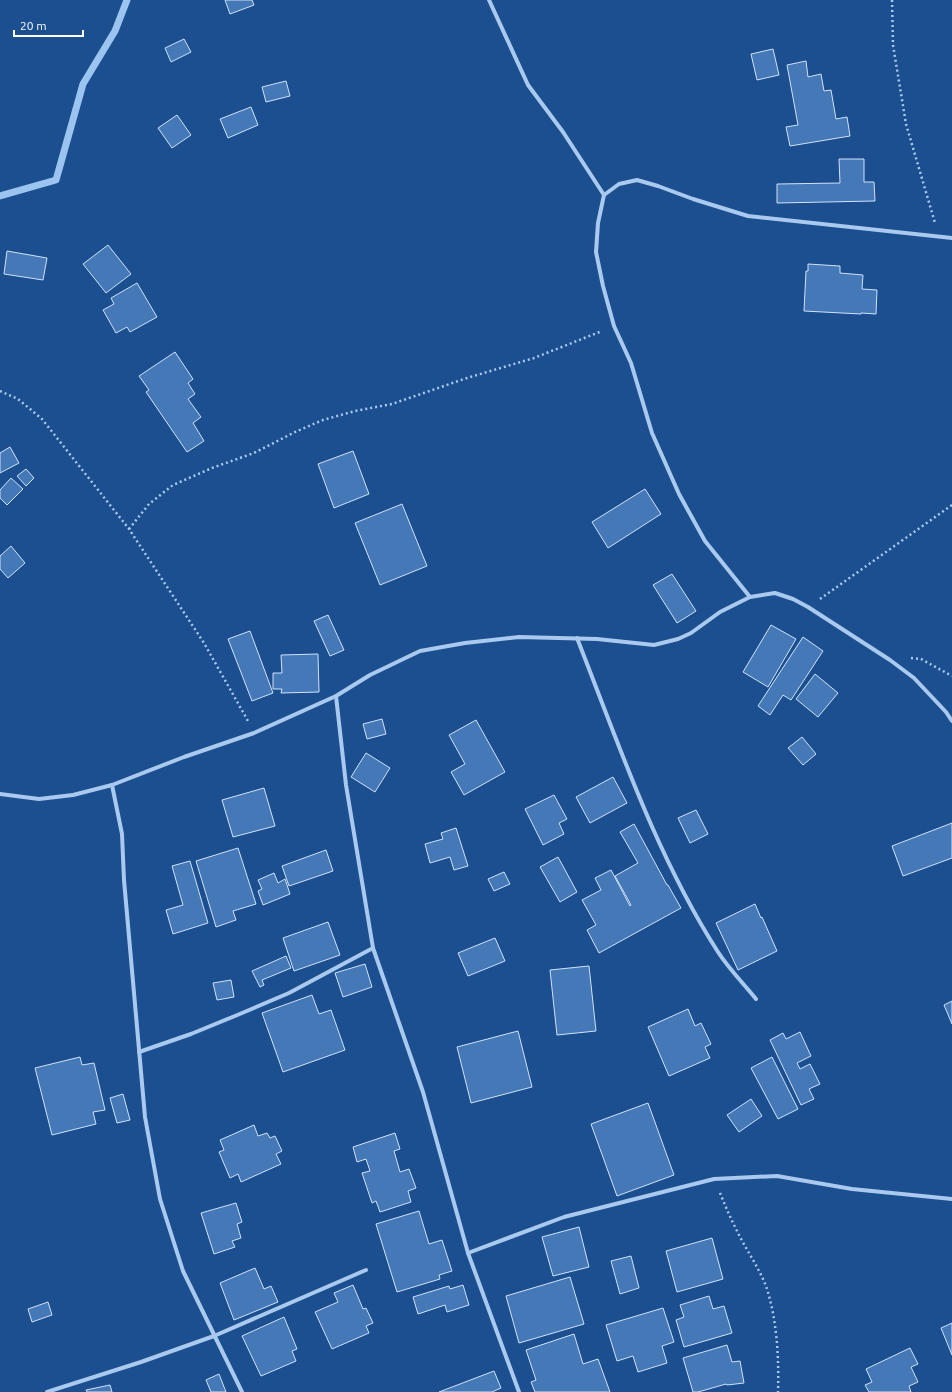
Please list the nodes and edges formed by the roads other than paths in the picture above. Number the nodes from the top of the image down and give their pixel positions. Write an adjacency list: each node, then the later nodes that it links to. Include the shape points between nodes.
1 (489, 0): 2 (street, via 528,85 563,132)
2 (604, 195): 3 (street, via 619,184 637,180 748,216); 4 (street, via 598,223 596,252 614,326 631,363 652,433 679,494 704,541)
3 (952, 238)
4 (750, 597): 5 (street, via 720,612 691,633 654,645); 7 (street, via 775,592 808,607 914,678)
5 (576, 638): 6 (street, via 519,637 420,651 370,675); 11 (street, via 650,824 683,893 719,953)
6 (336, 696): 8 (street, via 254,733); 10 (street, via 346,785)
7 (952, 721)
8 (112, 785): 9 (street, via 73,795 39,799); 12 (street, via 122,834)
9 (0, 794)
10 (373, 948): 12 (street, via 288,993 191,1034); 14 (street, via 423,1092)
11 (756, 999)
12 (139, 1052): 16 (street, via 145,1117 160,1199 183,1271)
13 (952, 1199): 14 (street, via 852,1189 777,1176 714,1179 564,1217)
14 (468, 1253): 19 (street)
15 (366, 1270): 16 (street)
16 (214, 1336): 17 (street); 18 (street)
17 (47, 1392)
18 (242, 1392)
19 (519, 1392)

